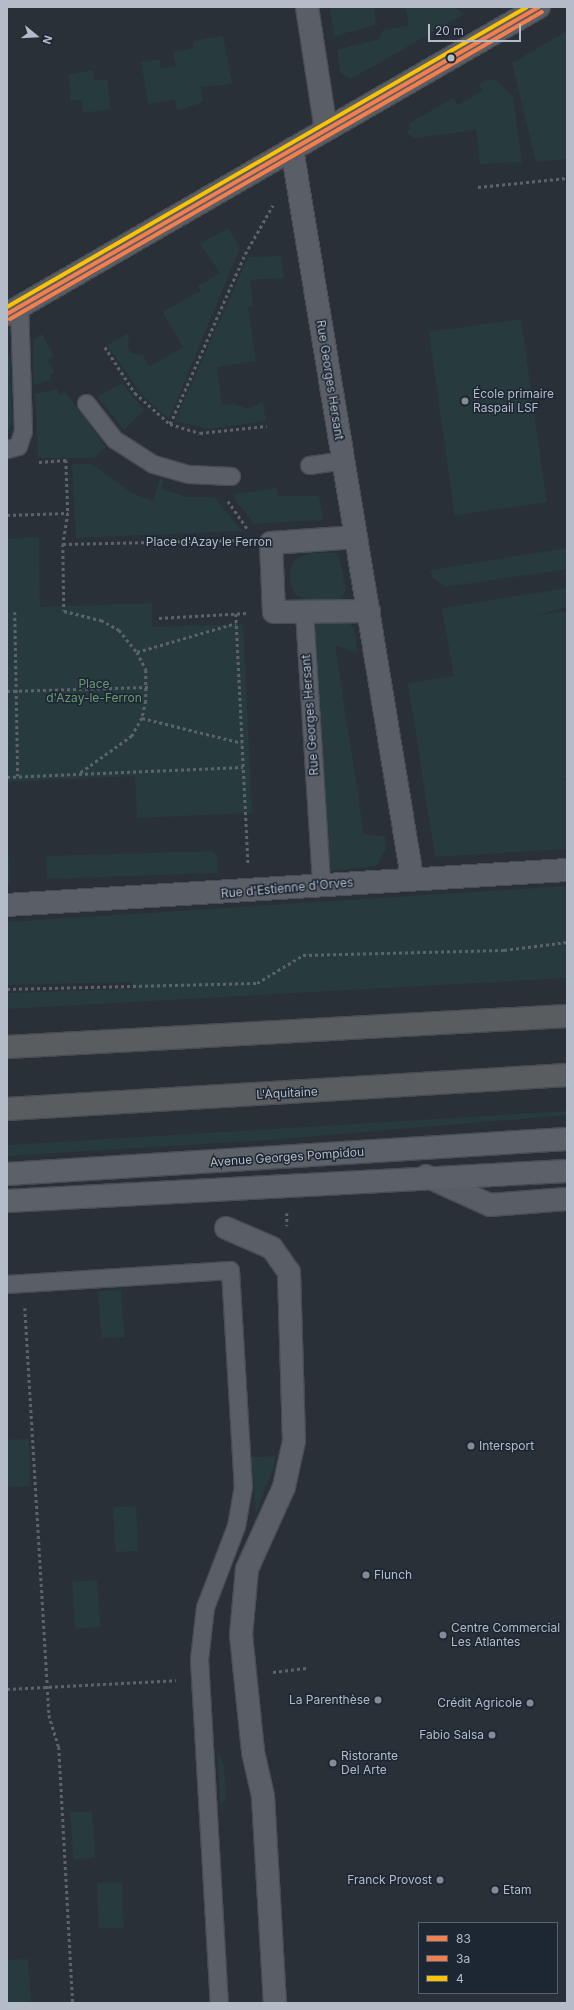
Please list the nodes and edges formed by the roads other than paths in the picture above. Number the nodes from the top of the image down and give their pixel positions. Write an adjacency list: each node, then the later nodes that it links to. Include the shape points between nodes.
1 (307, 7): 3 (street)
2 (539, 7): 3 (main road)
3 (326, 130): 4 (main road)
4 (292, 149): 5 (main road); 8 (street, Rue Georges Hersant)
5 (13, 310): 7 (lane, via 23,431 18,446)
6 (86, 403): 10 (lane, via 103,427 127,450 167,469 210,477)
7 (7, 449)
8 (344, 460): 9 (lane); 11 (street, Rue Georges Hersant)
9 (309, 465)
10 (231, 476)
11 (356, 537): 12 (street, Place d'Azay le Ferron, via 263,541 274,612); 13 (street, Rue Georges Hersant)
12 (304, 611): 13 (street); 16 (lane, Rue Georges Hersant)
13 (369, 611): 15 (street, Rue Georges Hersant)
14 (567, 870): 15 (street, Rue d'Estienne d'Orves)
15 (412, 877): 16 (street, Rue d'Estienne d'Orves)
16 (321, 884): 17 (street, Rue d'Estienne d'Orves, via 249,892)
17 (7, 906)
18 (567, 1016): 19 (highway)
19 (7, 1047)
20 (567, 1075): 21 (highway, L'Aquitaine)
21 (7, 1109)
22 (567, 1139): 24 (main road, Avenue Georges Pompidou)
23 (567, 1171): 25 (main road)
24 (7, 1174)
25 (426, 1176): 26 (main road, via 490,1205); 27 (main road)
26 (567, 1199)
27 (7, 1201)
28 (226, 1228): 31 (street, via 272,1248 289,1272 294,1441 284,1487 247,1569 241,1635 253,1752 263,1796)
29 (7, 1284): 30 (lane, via 230,1270 243,1486 236,1526 205,1607 200,1678)
30 (219, 2003)
31 (275, 2003)

